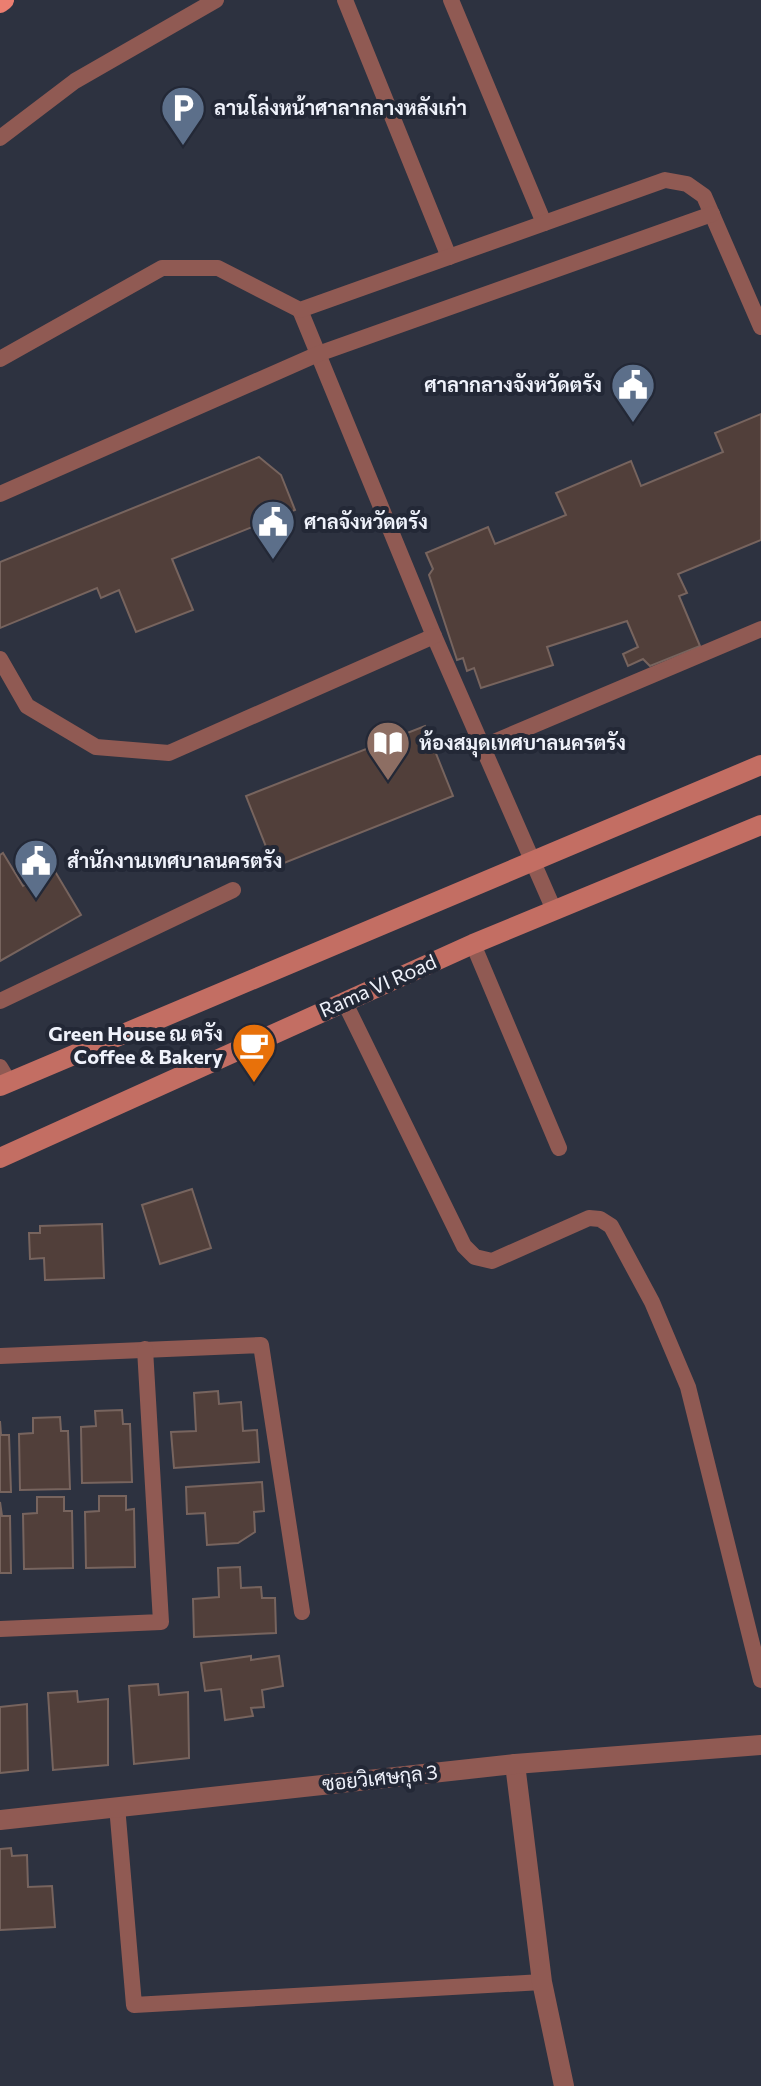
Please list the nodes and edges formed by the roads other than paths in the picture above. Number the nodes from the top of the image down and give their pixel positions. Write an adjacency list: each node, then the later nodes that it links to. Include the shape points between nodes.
1 (216, 0): 4 (lane, via 75,81)
2 (345, 0): 7 (lane)
3 (451, 0): 6 (lane)
4 (0, 138)
5 (712, 214): 6 (lane, via 704,196 687,184 665,180); 9 (lane); 10 (lane)
6 (544, 223): 7 (lane)
7 (449, 257): 8 (lane)
8 (300, 310): 10 (lane); 11 (lane, via 218,268 162,268)
9 (761, 327)
10 (318, 354): 12 (lane); 14 (lane)
11 (0, 359)
12 (0, 494)
13 (761, 629): 16 (lane)
14 (434, 636): 15 (lane, via 169,753 96,747 27,706); 16 (lane)
15 (0, 659)
16 (482, 747): 19 (lane)
17 (761, 765): 19 (street)
18 (761, 825): 21 (street, Rama VI Road)
19 (532, 862): 21 (lane); 25 (street)
20 (233, 890): 23 (lane)
21 (554, 910): 22 (street, Rama VI Road)
22 (473, 944): 24 (street, Rama VI Road); 26 (lane)
23 (0, 1001)
24 (344, 1001): 27 (street, Rama VI Road); 32 (lane, via 464,1246 475,1257 492,1261 589,1218 611,1226 652,1302 688,1387)
25 (3, 1078)
26 (559, 1148)
27 (0, 1158)
28 (145, 1349): 29 (lane); 30 (lane, via 261,1345); 31 (lane, via 161,1622)
29 (0, 1356)
30 (302, 1612)
31 (0, 1629)
32 (761, 1680)
33 (761, 1745): 34 (street, ซอยวิเศษกุล 3)
34 (515, 1764): 35 (street, ซอยวิเศษกุล 3); 37 (street)
35 (117, 1806): 36 (street, ซอยวิเศษกุล 3); 37 (lane, via 134,2005)
36 (0, 1820)
37 (542, 1982): 38 (street)
38 (564, 2086)

